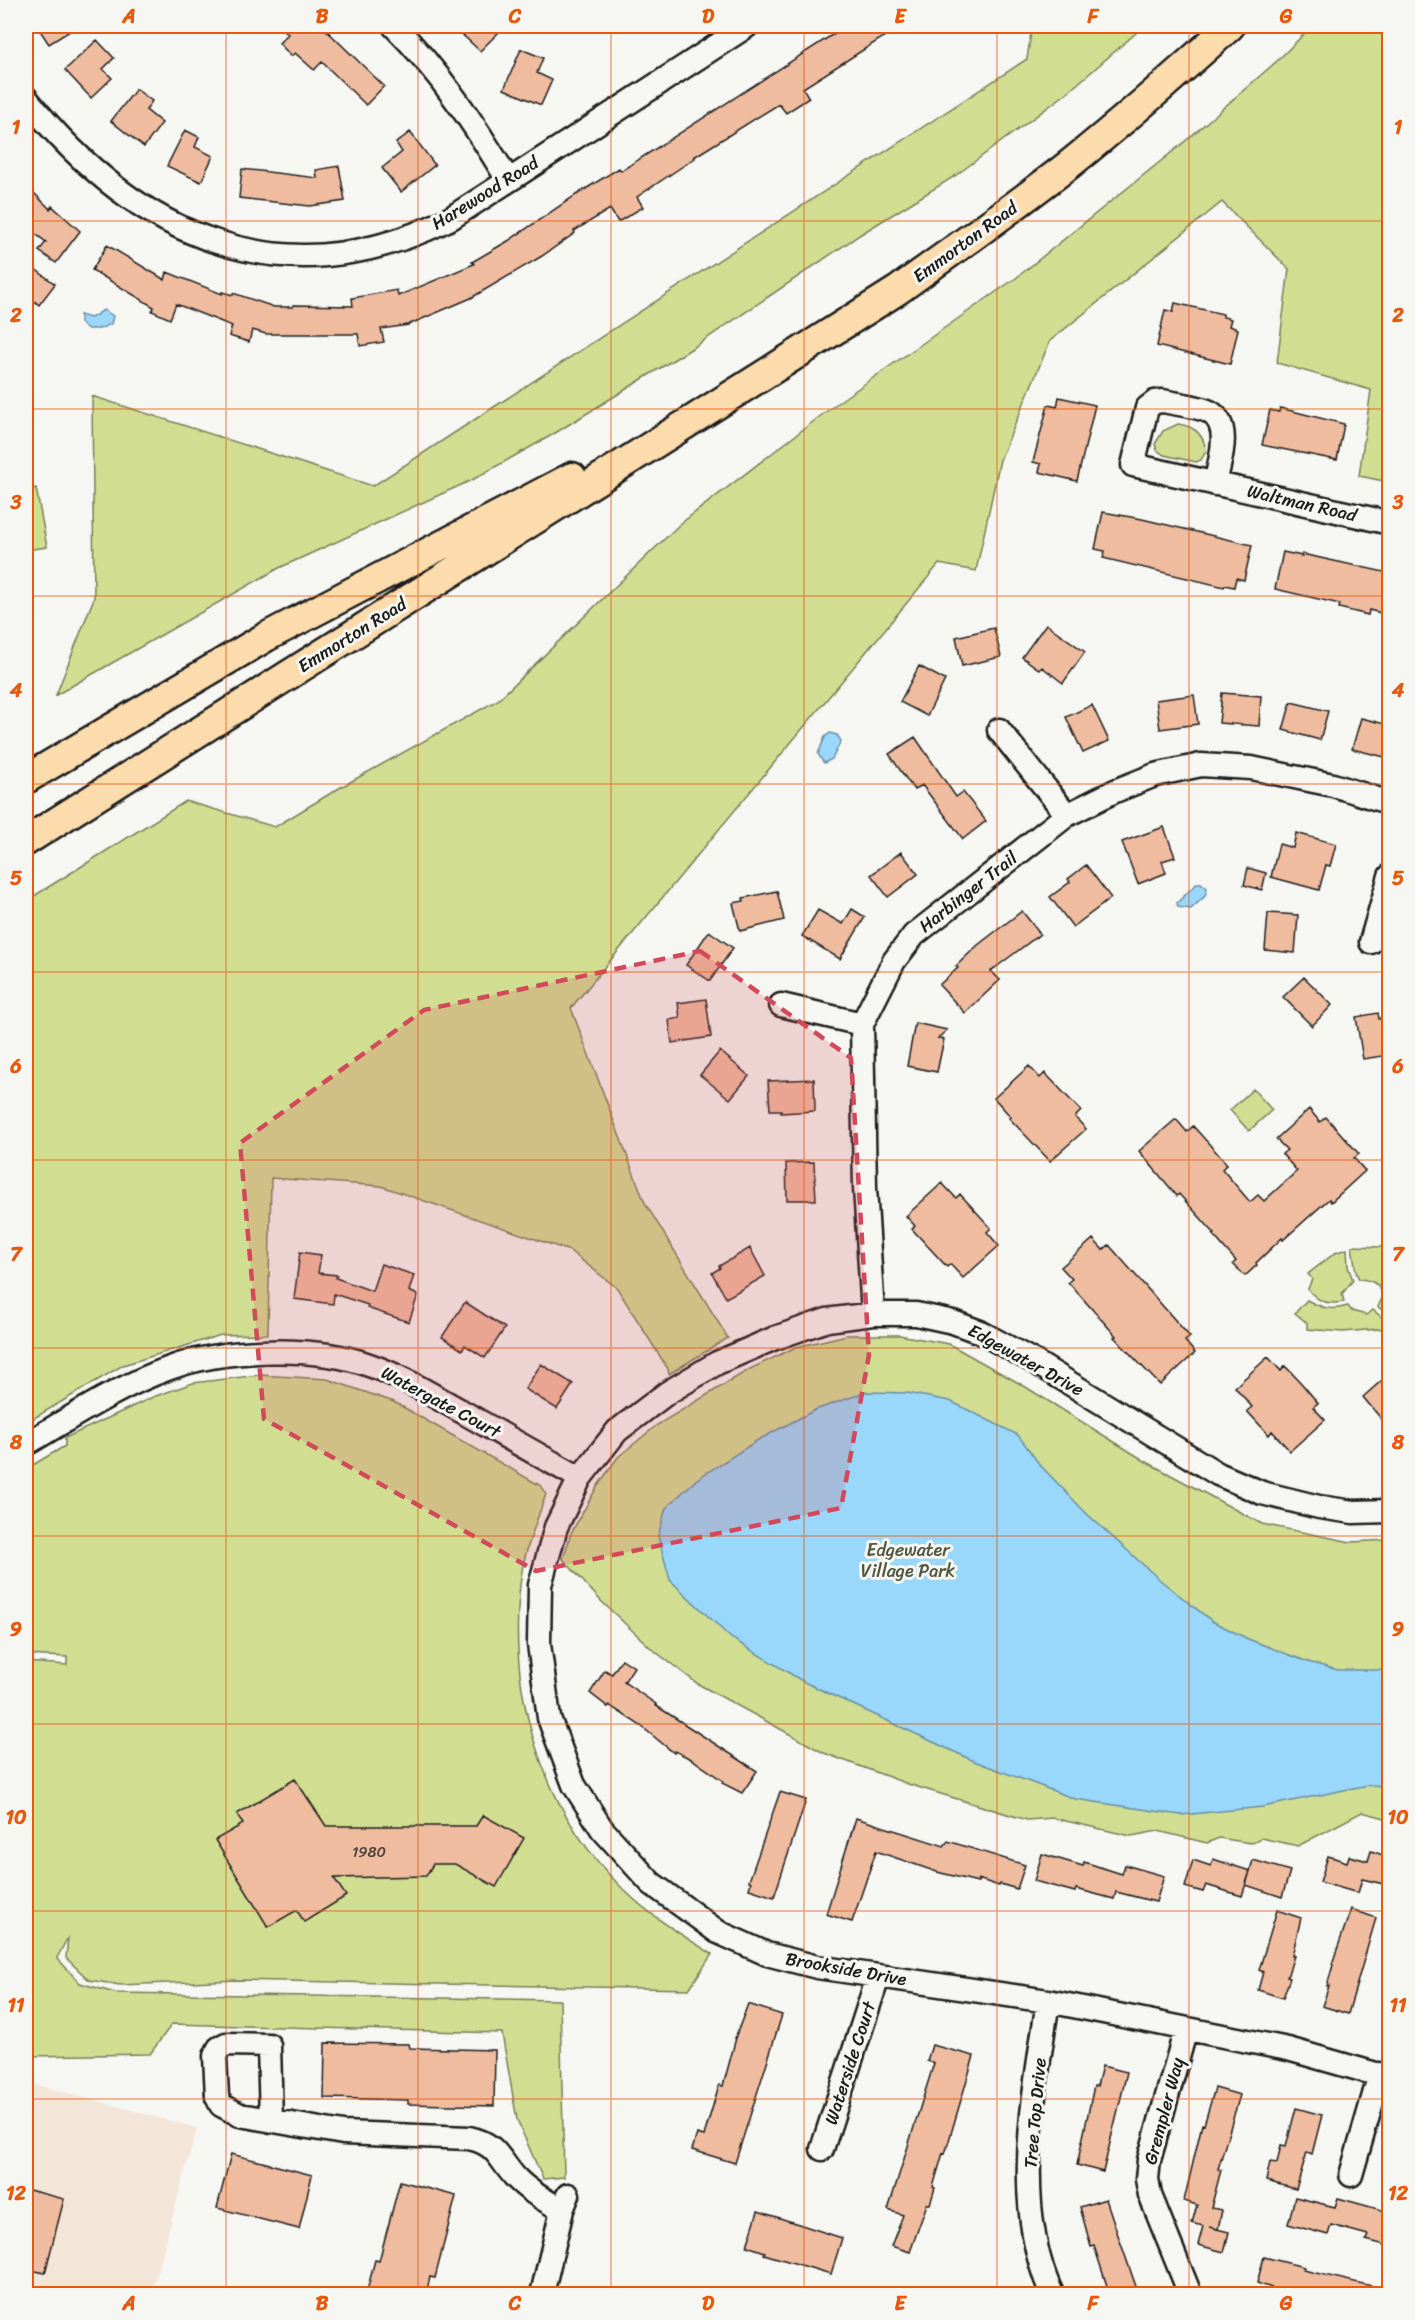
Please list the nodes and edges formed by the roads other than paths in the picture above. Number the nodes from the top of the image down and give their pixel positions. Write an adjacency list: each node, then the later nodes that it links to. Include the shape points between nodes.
1 (394, 26): 5 (street, via 470,120)
2 (1230, 26): 6 (main road, Emmorton Road, via 1006,213 898,290)
3 (738, 28): 5 (street, Harewood Road)
4 (26, 99): 5 (street, Harewood Road, via 48,127 117,188 181,228 215,243 248,251 316,256 355,253 386,245 451,218)
5 (508, 180)
6 (678, 430): 10 (main road, Emmorton Road, via 589,468 277,632); 13 (main road, Emmorton Road)
7 (1215, 484): 7 (street, Waltman Road, via 1133,465 1147,408 1163,401 1209,412 1219,421 1224,436); 8 (street, Waltman Road)
8 (1389, 523)
9 (999, 730): 12 (street)
10 (26, 779)
11 (1389, 804): 12 (street, Harbinger Trail, via 1287,775 1201,765 1155,775)
12 (1067, 815): 17 (street, Harbinger Trail, via 914,935 894,961)
13 (26, 841)
14 (1389, 876): 15 (street)
15 (1371, 942)
16 (781, 1005): 17 (street)
17 (862, 1024): 18 (street, Harbinger Trail, via 865,1188)
18 (873, 1314): 20 (street, Edgewater Drive, via 826,1320 717,1363 667,1393 617,1431); 21 (street, Edgewater Drive, via 916,1314 980,1332 1218,1474 1262,1493 1353,1512)
19 (26, 1444): 20 (street, Watergate Court, via 171,1367 220,1355 274,1351 370,1365 422,1388)
20 (580, 1478): 22 (street, Brookside Drive, via 555,1527 540,1585 539,1644 549,1718 574,1785 602,1829 651,1883 718,1932 767,1954)
21 (1389, 1511)
22 (878, 1977): 23 (street, Brookside Drive); 27 (street, Waterside Court)
23 (1048, 2001): 24 (street, Brookside Drive); 30 (street, Tree Top Drive, via 1029,2151 1033,2236)
24 (1186, 2029): 25 (street, Brookside Drive, via 1288,2049); 31 (street, Grempler Way, via 1147,2179)
25 (1385, 2076): 28 (street)
26 (271, 2121): 29 (street, via 343,2133 469,2138 495,2149 516,2177 565,2203)
27 (822, 2149)
28 (1351, 2175)
29 (542, 2295)
30 (1052, 2295)
31 (1190, 2295)

